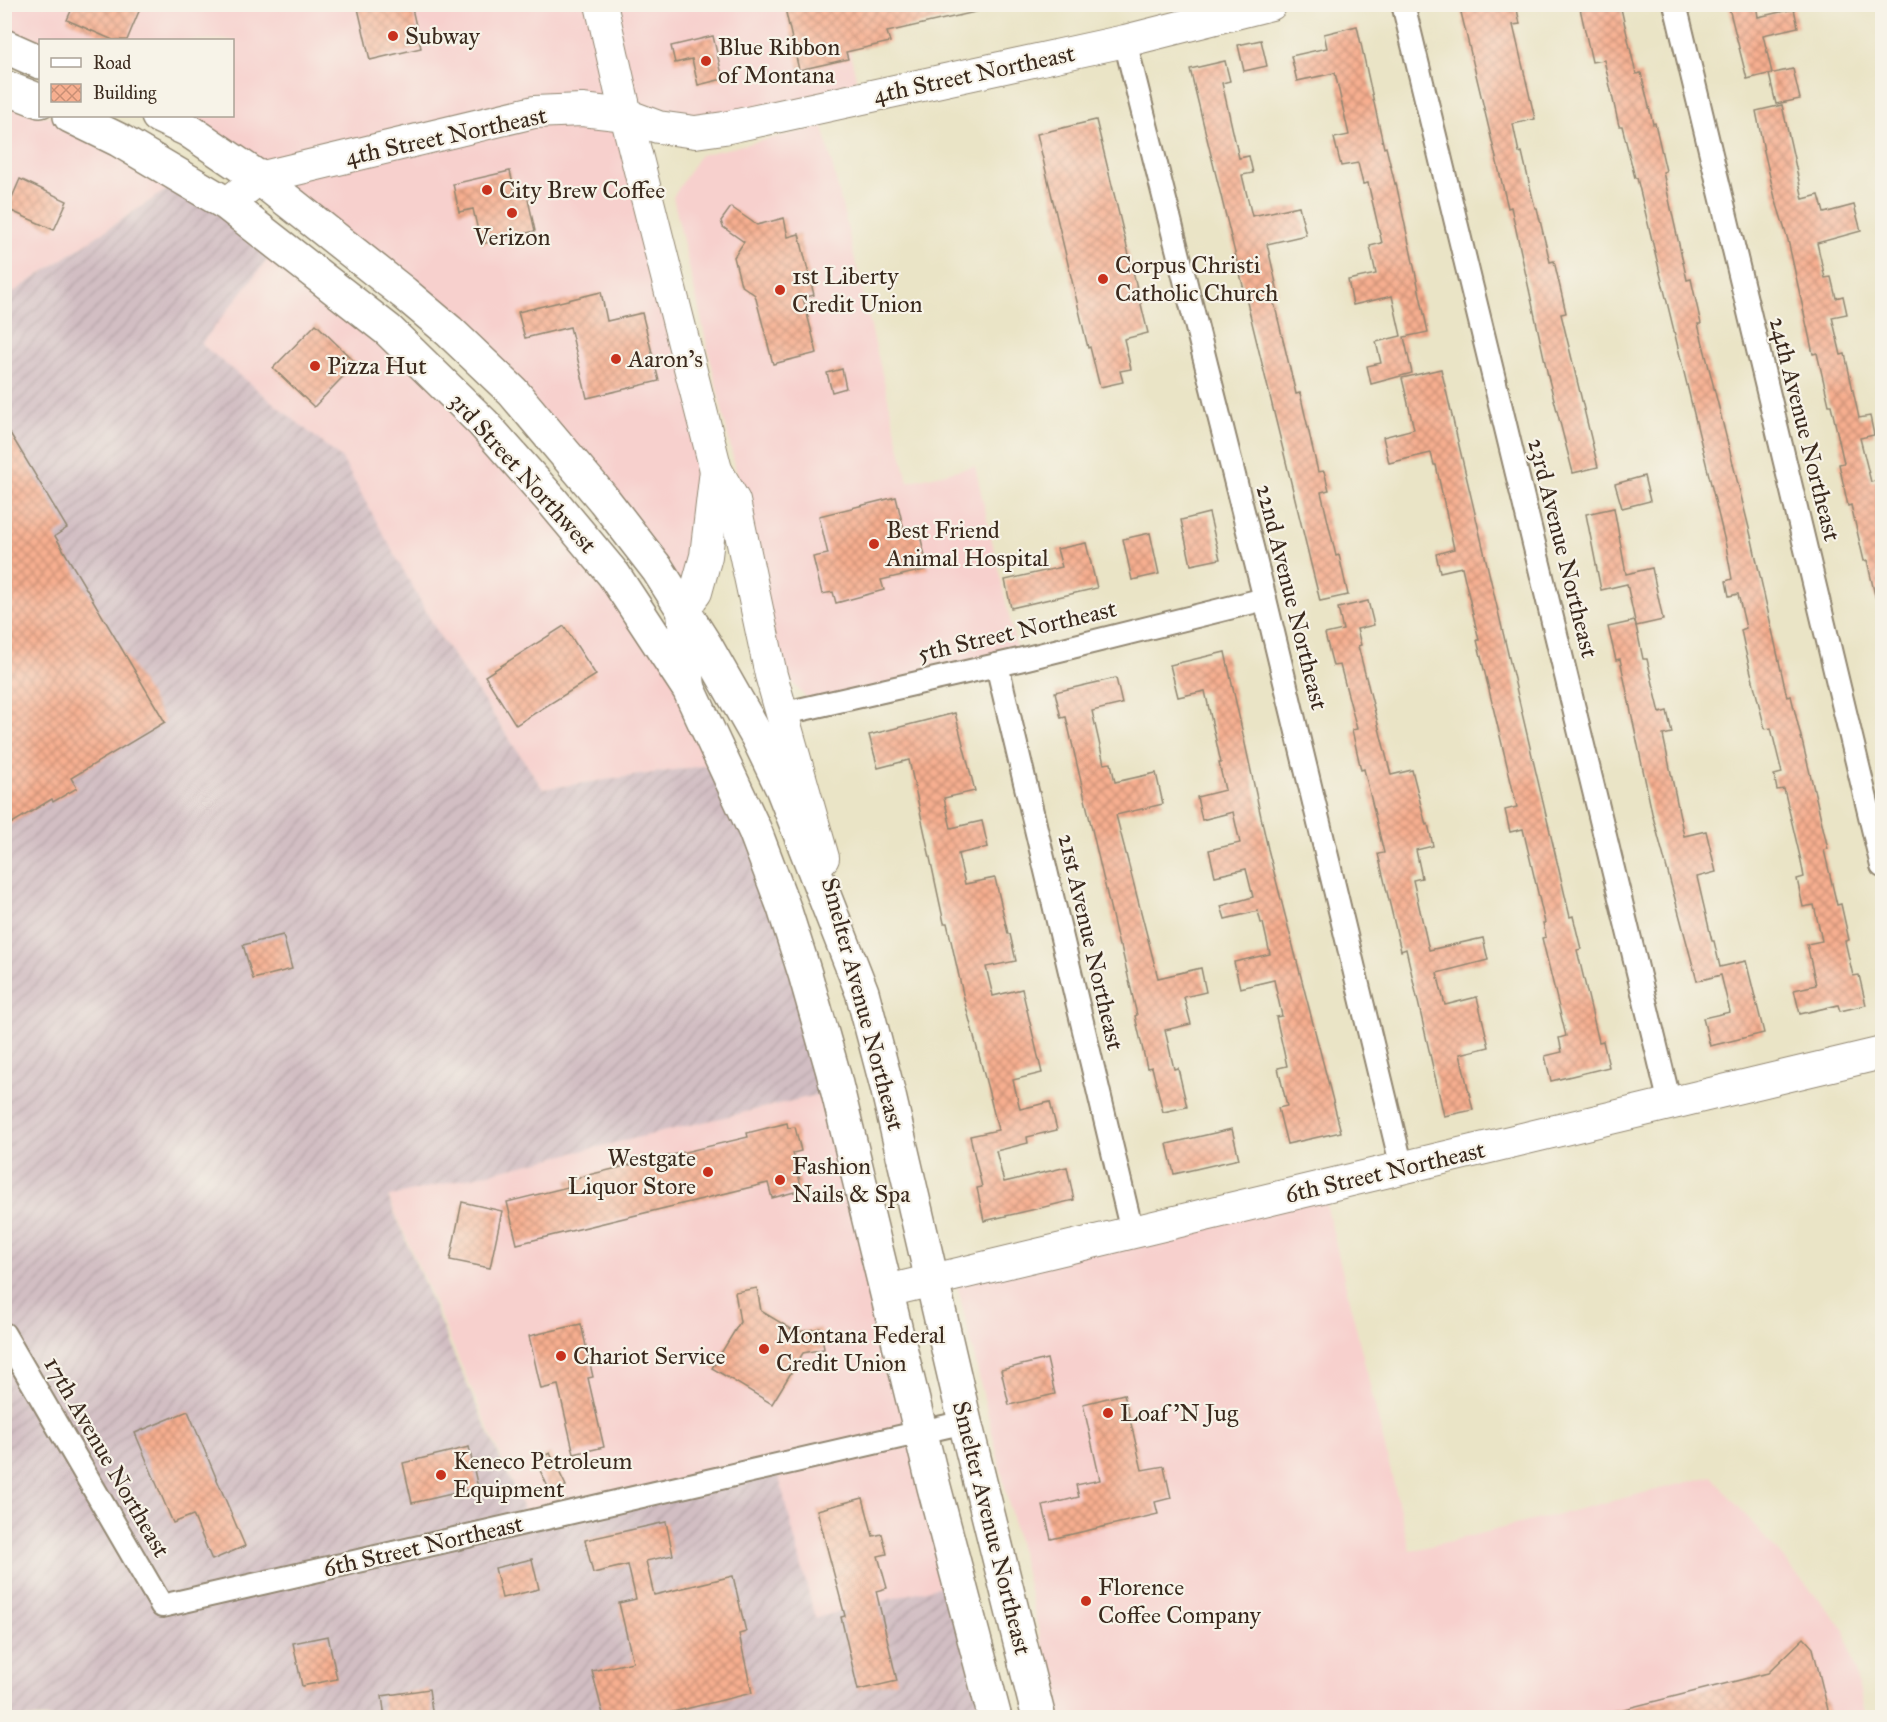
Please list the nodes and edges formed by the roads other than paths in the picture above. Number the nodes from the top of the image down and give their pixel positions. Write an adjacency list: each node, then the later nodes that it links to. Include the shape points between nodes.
1 (601, 4): 10 (street, Smelter Avenue Northeast)
2 (1270, 4): 5 (street, 4th Street Northeast)
3 (1403, 4): 25 (street, 23rd Avenue Northeast)
4 (1675, 4): 21 (street, 24th Avenue Northeast)
5 (1125, 40): 10 (street, 4th Street Northeast, via 724,128 695,132 658,127); 16 (street, 22nd Avenue Northeast)
6 (4, 46): 7 (highway)
7 (39, 62)
8 (4, 87): 9 (highway)
9 (39, 101)
10 (626, 114): 13 (street, 4th Street Northeast, via 582,110 534,112); 15 (street, Smelter Avenue Northeast)
11 (72, 117): 14 (highway, 3rd Street Northwest)
12 (160, 117): 13 (highway, 3rd Street Northwest, via 188,130)
13 (259, 178): 14 (street, 4th Street Northeast); 17 (highway, 3rd Street Northwest, via 404,293 513,392 604,500 658,570)
14 (227, 204): 19 (highway, 3rd Street Northwest, via 387,330 483,423 614,575)
15 (716, 471): 17 (street, Smelter Avenue Northeast, via 706,556 696,592); 20 (street, Smelter Avenue Northeast, via 734,501)
16 (1265, 599): 18 (street, 5th Street Northeast); 26 (street, 22nd Avenue Northeast)
17 (683, 610): 19 (street); 23 (highway, 3rd Street Northwest, via 758,738 782,788)
18 (997, 664): 20 (street, 5th Street Northeast); 27 (street, 21st Avenue Northeast)
19 (689, 689): 22 (highway, 3rd Street Northwest, via 755,831)
20 (781, 714): 23 (street, Smelter Avenue Northeast)
21 (1882, 866)
22 (805, 974): 29 (highway, Smelter Avenue Northeast)
23 (862, 992): 28 (highway, Smelter Avenue Northeast)
24 (1882, 1053): 25 (street, 6th Street Northeast)
25 (1670, 1104): 26 (street, 6th Street Northeast)
26 (1402, 1168): 27 (street, 6th Street Northeast)
27 (1132, 1232): 28 (street, 6th Street Northeast)
28 (932, 1280): 29 (street, 6th Street Northeast); 31 (highway, Smelter Avenue Northeast)
29 (887, 1291): 32 (highway, Smelter Avenue Northeast)
30 (4, 1334): 33 (street, 17th Avenue Northeast)
31 (965, 1422): 32 (street, 6th Street Northeast); 35 (highway, Smelter Avenue Northeast)
32 (920, 1433): 33 (street, 6th Street Northeast); 34 (highway, Smelter Avenue Northeast)
33 (162, 1606)
34 (995, 1718)
35 (1039, 1718)

